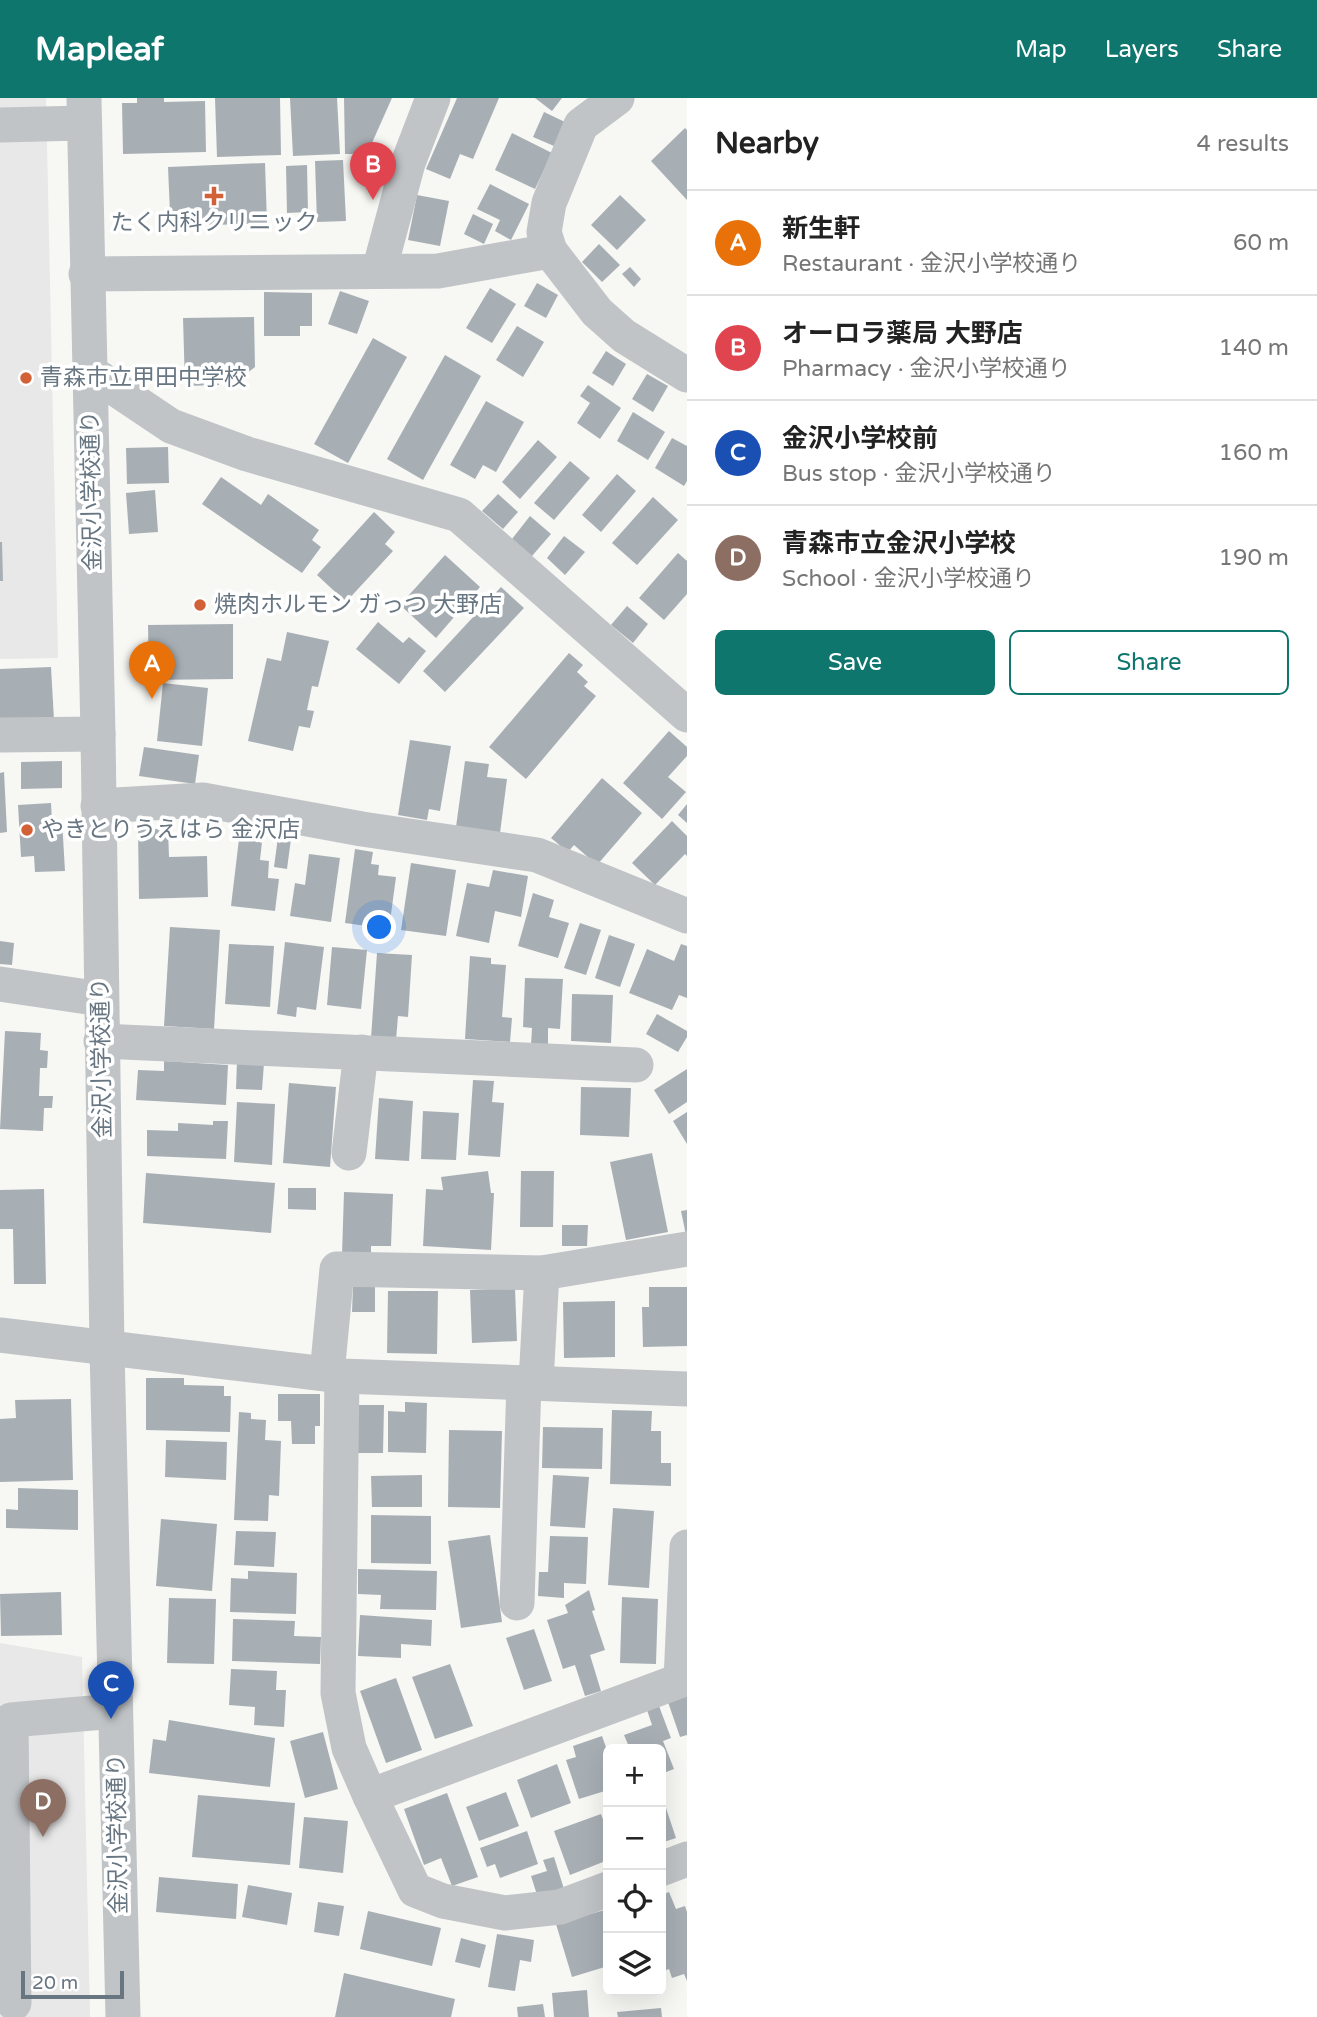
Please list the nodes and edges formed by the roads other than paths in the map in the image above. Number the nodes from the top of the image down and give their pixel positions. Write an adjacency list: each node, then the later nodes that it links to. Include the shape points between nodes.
1 (433, 98): 6 (street, via 408,163)
2 (617, 98): 5 (street, via 581,125 549,203 544,232)
3 (84, 111): 4 (street); 7 (street, 金沢小学校通り)
4 (0, 125)
5 (550, 251): 6 (street, via 438,271); 9 (street, via 597,312 624,336)
6 (379, 271): 7 (street)
7 (86, 274): 8 (street, 金沢小学校通り)
8 (89, 371): 10 (street, via 171,426 247,454 459,515); 11 (street, 金沢小学校通り)
9 (687, 375)
10 (687, 715)
11 (98, 734): 12 (street); 13 (street, 金沢小学校通り)
12 (0, 735)
13 (98, 806): 14 (street, via 203,800 537,856); 16 (street, 金沢小学校通り)
14 (687, 916)
15 (0, 984): 16 (street)
16 (101, 999): 17 (street, 金沢小学校通り)
17 (102, 1041): 18 (street); 24 (street, 金沢小学校通り)
18 (361, 1052): 19 (street); 20 (street)
19 (636, 1065)
20 (349, 1153)
21 (687, 1249): 22 (street)
22 (542, 1273): 25 (street, via 337,1269); 26 (street)
23 (0, 1335): 24 (street)
24 (107, 1349): 25 (street); 31 (street, 金沢小学校通り)
25 (334, 1375): 26 (street); 32 (street, via 338,1693 349,1748)
26 (530, 1382): 27 (street); 29 (street)
27 (687, 1389)
28 (687, 1547): 30 (street)
29 (517, 1602)
30 (684, 1679): 32 (street)
31 (115, 1711): 36 (street, via 10,1720); 37 (street, 金沢小学校通り)
32 (370, 1796): 35 (street, via 415,1890 443,1901 505,1913 560,1907)
33 (687, 1859): 34 (street)
34 (666, 1867)
35 (603, 1891)
36 (14, 2003)
37 (123, 2017)

